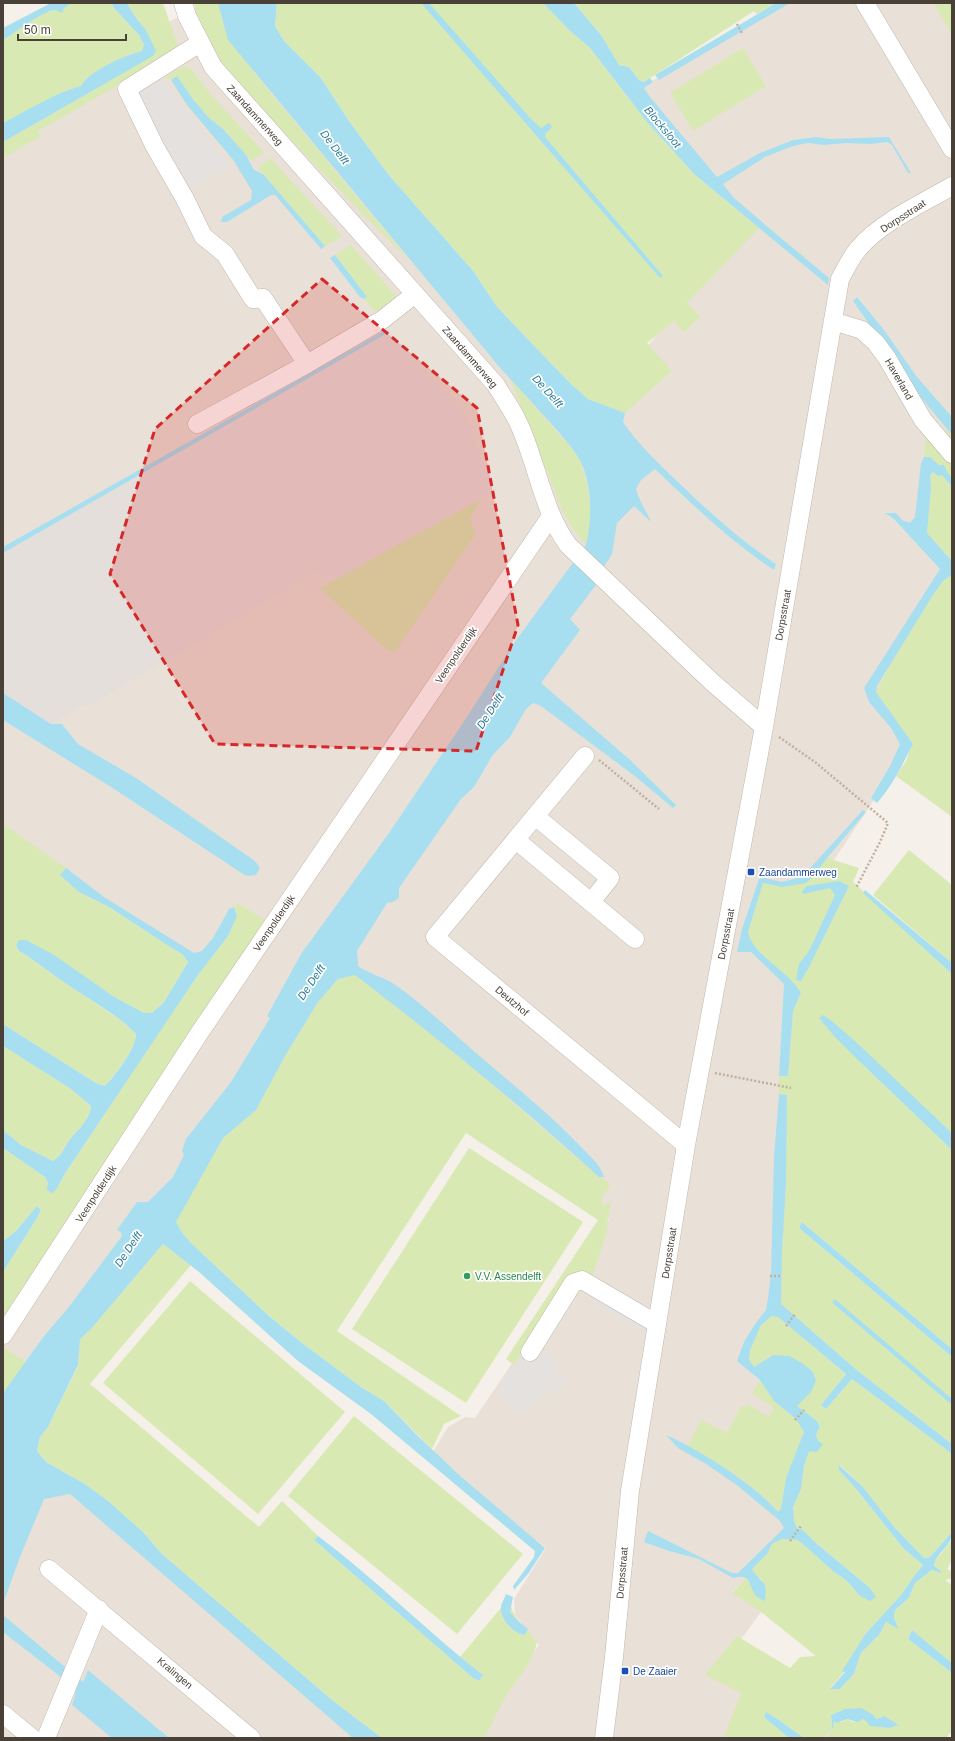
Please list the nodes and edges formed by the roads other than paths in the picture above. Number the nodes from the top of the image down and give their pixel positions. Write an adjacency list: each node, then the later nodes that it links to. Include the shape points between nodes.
1 (183, 3): 3 (street, Zaandammerweg)
2 (865, 3): 4 (street)
3 (200, 43): 6 (street, Zaandammerweg, via 213,67); 8 (street, via 127,89 203,236 225,254 253,299 264,298)
4 (952, 149)
5 (952, 186): 7 (street, Dorpsstraat, via 888,223 860,247 840,279)
6 (415, 294): 8 (street, via 382,320); 11 (street, Zaandammerweg, via 496,385 518,422)
7 (833, 321): 10 (street, Haverland, via 862,330 876,343 923,420); 12 (street, Dorpsstraat)
8 (307, 364): 9 (street)
9 (197, 424)
10 (952, 454)
11 (551, 516): 12 (street, Zaandammerweg, via 568,545 712,682); 20 (street, Veenpolderdijk, via 200,1032)
12 (764, 727): 18 (street, Dorpsstraat)
13 (585, 756): 14 (street, Deutzhof)
14 (535, 816): 15 (street, Deutzhof); 16 (street, via 610,878)
15 (516, 840): 16 (street); 18 (street, Deutzhof, via 435,937)
16 (591, 902): 17 (street)
17 (635, 939)
18 (686, 1145): 19 (street, Dorpsstraat)
19 (657, 1324): 21 (street, via 582,1280 573,1283); 28 (street, Dorpsstraat, via 630,1491)
20 (3, 1335)
21 (530, 1352)
22 (49, 1569): 23 (street, Kralingen)
23 (98, 1609): 26 (street); 27 (street, Kralingen)
24 (3, 1714): 25 (street)
25 (32, 1738)
26 (46, 1738)
27 (252, 1738)
28 (604, 1738)

